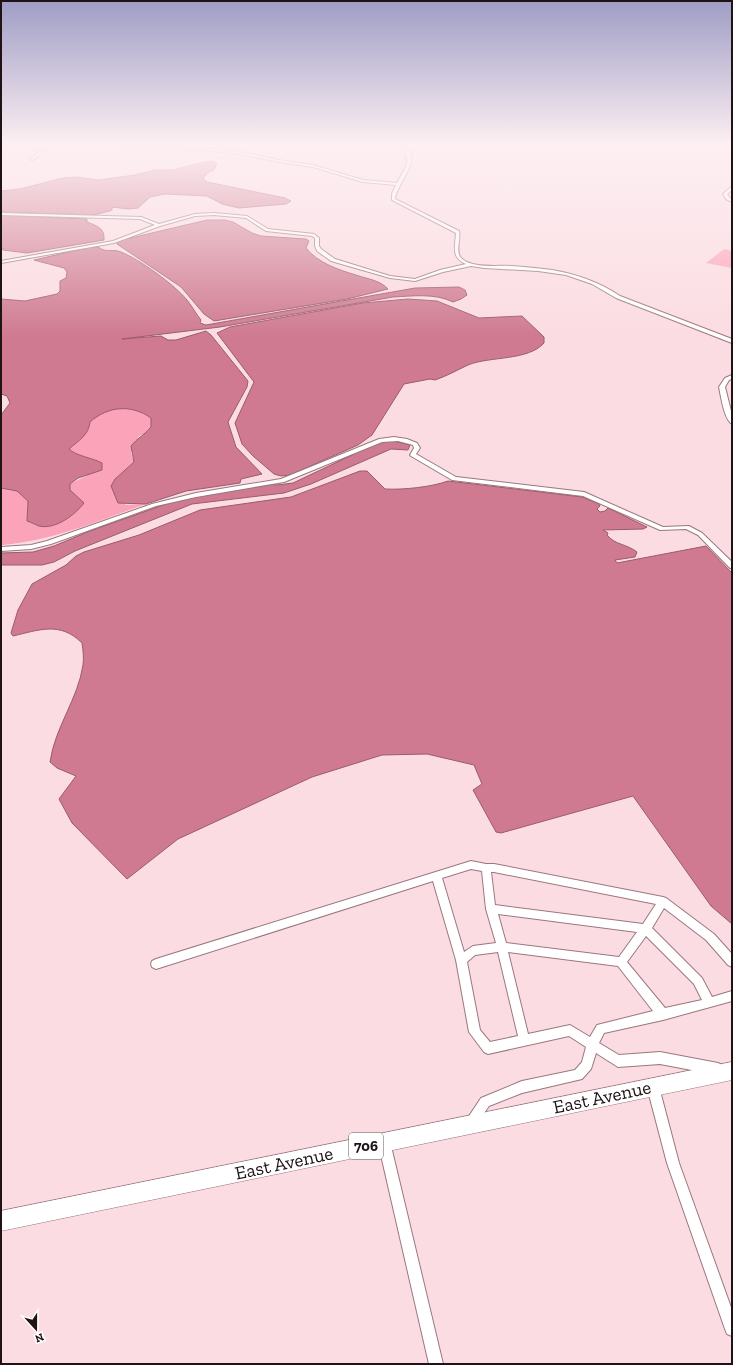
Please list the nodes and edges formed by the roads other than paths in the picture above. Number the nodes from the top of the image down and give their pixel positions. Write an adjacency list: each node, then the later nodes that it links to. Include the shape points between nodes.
1 (412, 209): 5 (street, via 458,232 457,254)
2 (1, 214): 3 (street, via 142,218)
3 (158, 225): 4 (street, via 114,242); 5 (street, via 195,215 247,217 267,230 313,235 317,238 319,250 333,260 390,278 415,280)
4 (1, 262)
5 (470, 265): 6 (street, via 512,267 570,275 605,286 618,297)
6 (732, 341)
7 (732, 377): 8 (street, via 726,380 722,387)
8 (732, 422)
9 (1, 549): 10 (street, via 49,543 154,505 196,495 282,481 381,440 390,439 406,440 415,444 418,448 413,455 454,479 584,494 662,529 687,527 700,534)
10 (732, 566)
11 (486, 868): 12 (street, via 471,865); 13 (street); 14 (street)
12 (436, 876): 17 (street); 20 (street)
13 (663, 901): 15 (street); 19 (street, via 710,937)
14 (491, 909): 15 (street); 16 (street)
15 (646, 929): 18 (street); 22 (street, via 698,981)
16 (502, 947): 17 (street, via 473,950); 18 (street); 24 (street)
17 (460, 960): 24 (street, via 475,1032 488,1048)
18 (621, 962): 23 (street)
19 (732, 962)
20 (156, 964)
21 (732, 996): 22 (street)
22 (709, 1003): 23 (street)
23 (663, 1015): 25 (street, via 601,1029)
24 (524, 1040): 25 (street, via 570,1030)
25 (592, 1044): 26 (street, via 618,1061 660,1058); 28 (street, via 587,1065 578,1075 522,1087 485,1102)
26 (731, 1071): 27 (main road, East Avenue / 706)
27 (653, 1087): 28 (main road, East Avenue / 706); 31 (street, via 673,1163)
28 (468, 1125): 29 (main road, East Avenue / 706)
29 (384, 1142): 30 (main road, East Avenue / 706); 32 (street)
30 (1, 1221)
31 (732, 1329)
32 (436, 1364)

